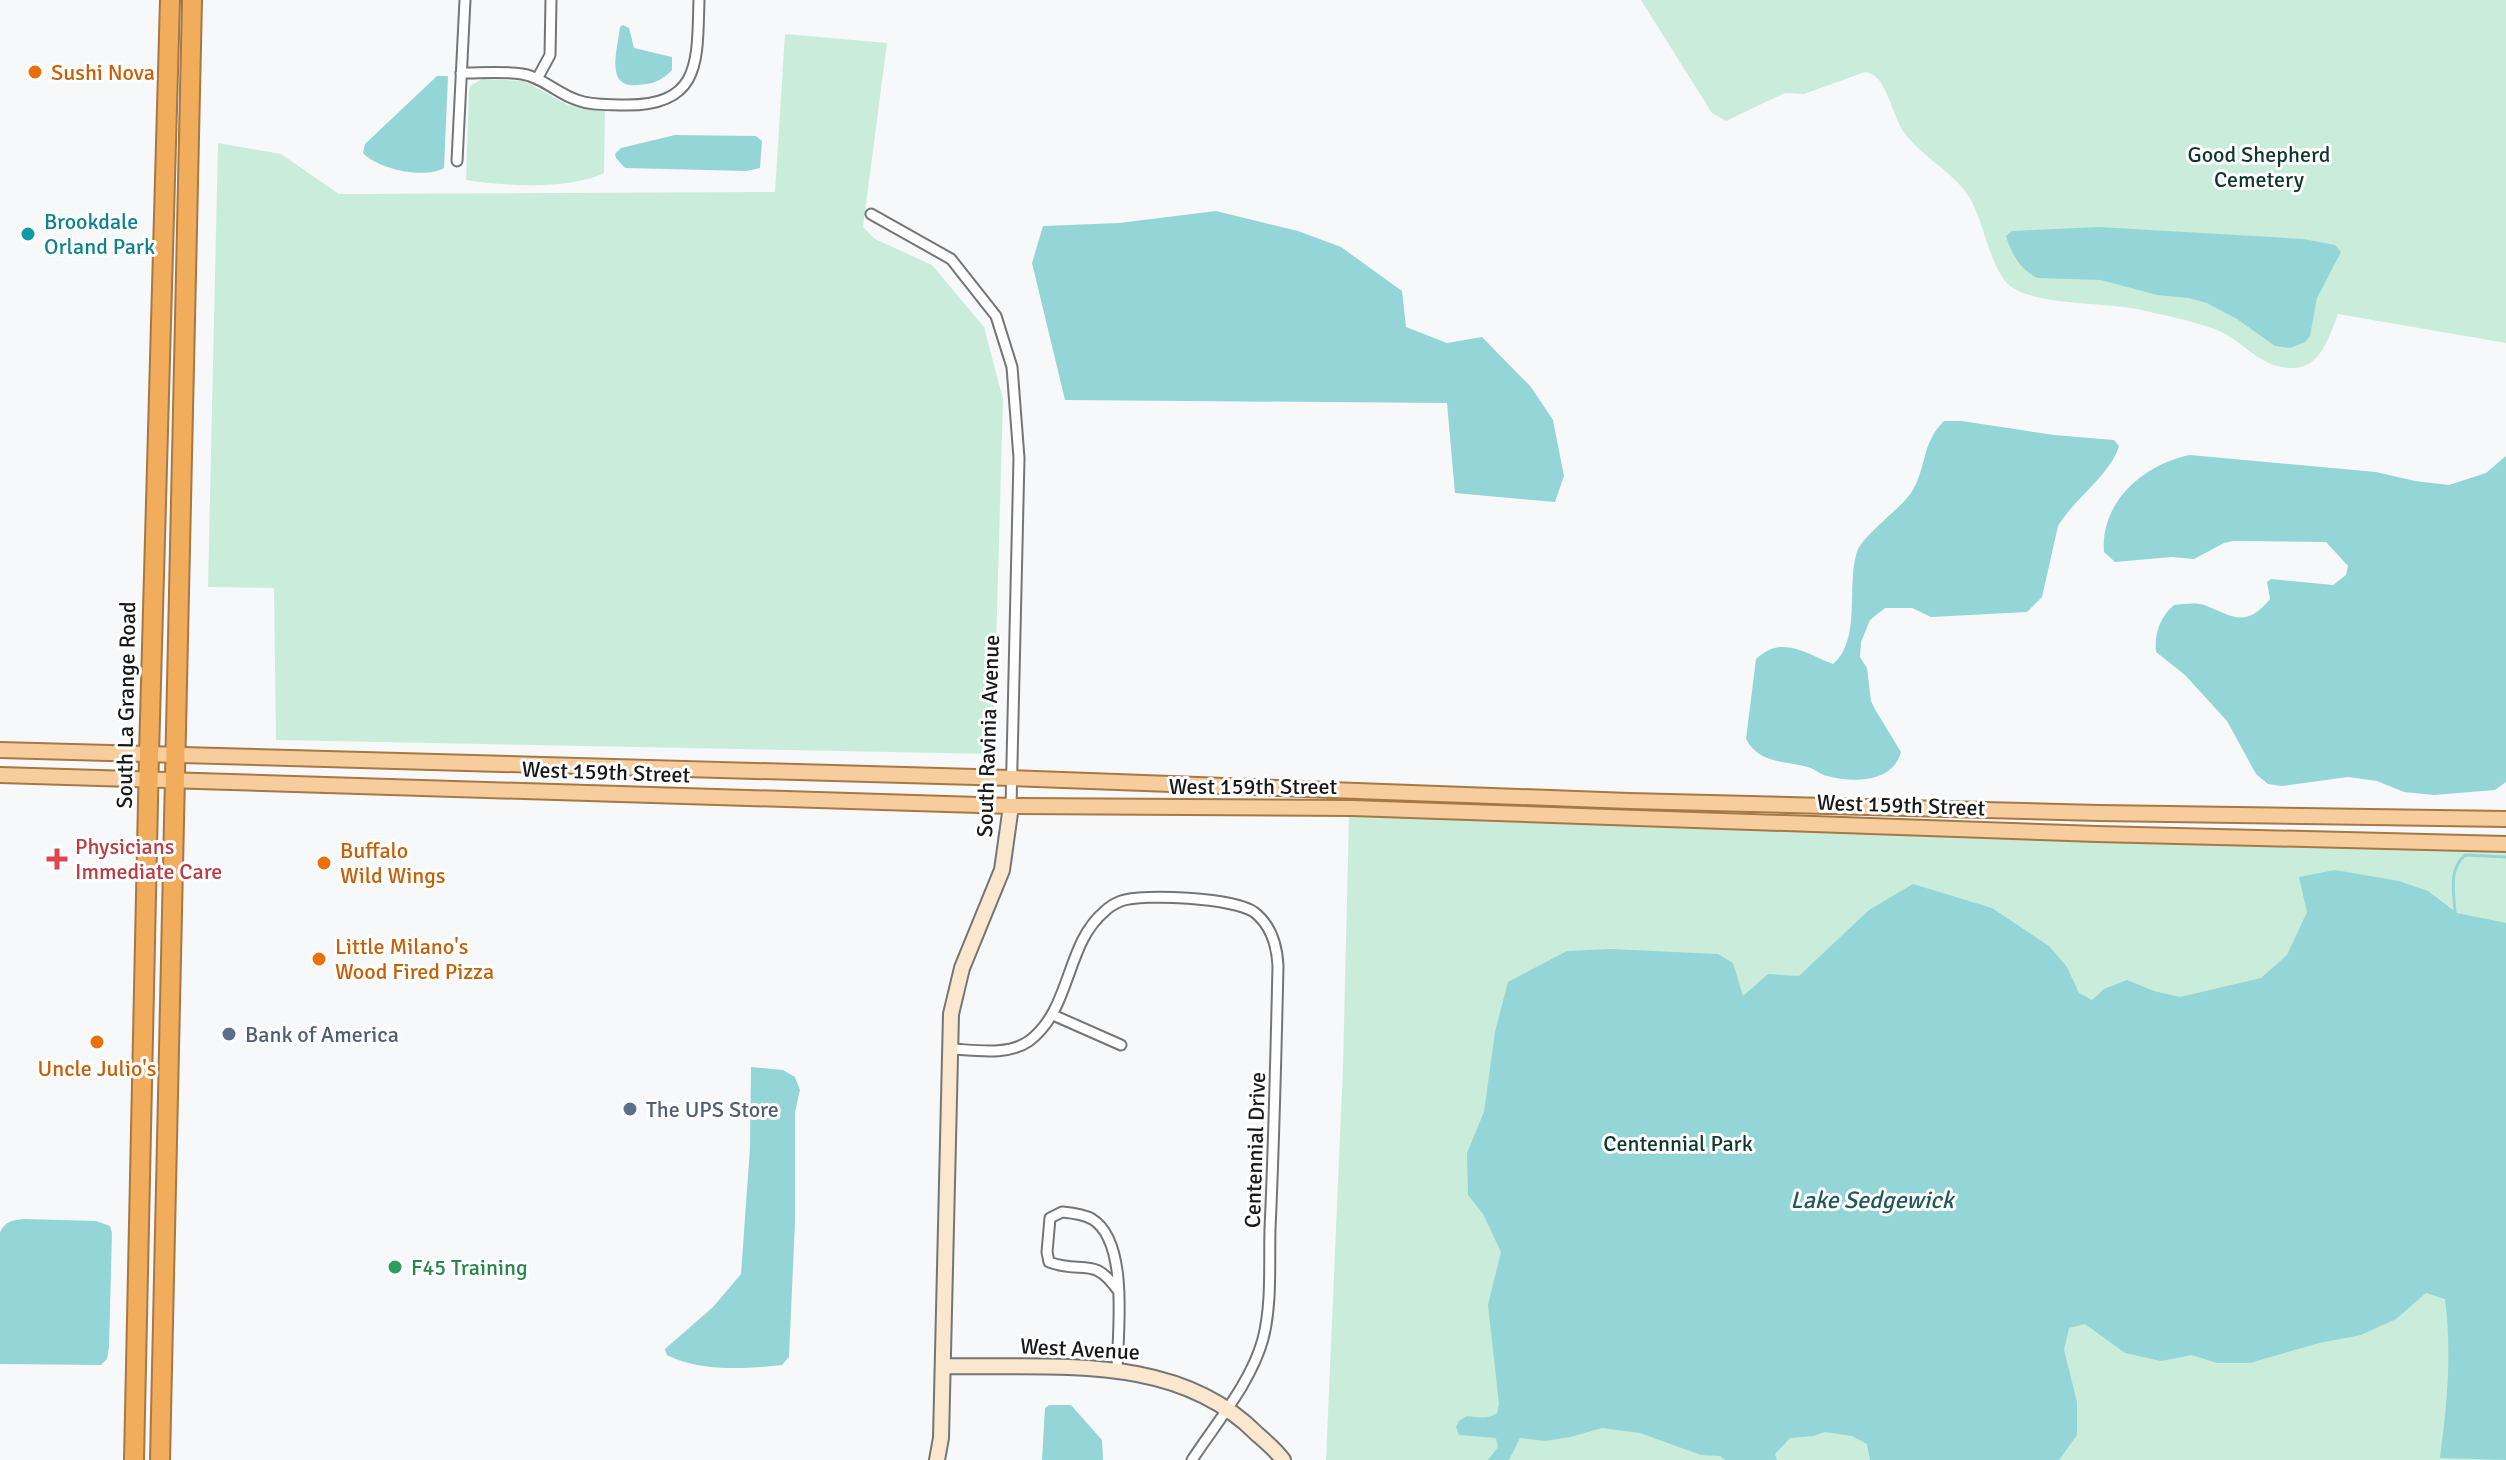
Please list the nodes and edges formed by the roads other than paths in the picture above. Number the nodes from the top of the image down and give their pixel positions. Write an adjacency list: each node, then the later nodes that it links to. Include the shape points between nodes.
1 (170, 0): 11 (highway, South La Grange Road)
2 (192, 0): 12 (highway)
3 (465, 0): 6 (street)
4 (551, 0): 7 (street, via 550,55)
5 (699, 0): 7 (street, via 697,59 688,80 661,102 592,104)
6 (461, 73): 7 (street); 8 (street)
7 (537, 79)
8 (457, 161)
9 (871, 214): 14 (street, South Ravinia Avenue, via 951,259 996,316 1012,367 1019,458)
10 (0, 750): 11 (main road, West 159th Street)
11 (149, 754): 12 (main road, West 159th Street); 15 (highway, South La Grange Road)
12 (177, 755): 14 (main road, West 159th Street); 16 (highway)
13 (0, 775): 15 (main road, West 159th Street)
14 (1011, 778): 17 (street, South Ravinia Avenue); 18 (main road, West 159th Street)
15 (149, 780): 16 (main road, West 159th Street); 29 (highway, South La Grange Road)
16 (177, 781): 17 (main road, West 159th Street); 30 (highway)
17 (1011, 806): 20 (main road, West 159th Street, via 1352,808); 24 (street, South Ravinia Avenue, via 1002,870 962,968 951,1014)
18 (2099, 813): 19 (main road, West 159th Street); 20 (main road)
19 (2506, 819)
20 (2097, 834): 21 (main road, West 159th Street)
21 (2506, 844)
22 (1053, 1015): 23 (street); 24 (street, via 1026,1043 1010,1049); 28 (street, Centennial Drive, via 1093,923 1121,901 1235,903 1265,924 1278,950 1267,1313 1254,1362)
23 (1121, 1045)
24 (951, 1049): 26 (street, South Ravinia Avenue)
25 (1119, 1292): 25 (street, via 1115,1253 1100,1225 1078,1213 1050,1218 1049,1262 1098,1269); 27 (street)
26 (943, 1366): 27 (street, West Avenue); 31 (street, South Ravinia Avenue)
27 (1117, 1370): 28 (street, West Avenue, via 1180,1384)
28 (1227, 1406): 32 (street, Centennial Drive); 33 (street, West Avenue)
29 (134, 1460)
30 (160, 1460)
31 (937, 1460)
32 (1192, 1460)
33 (1283, 1460)

